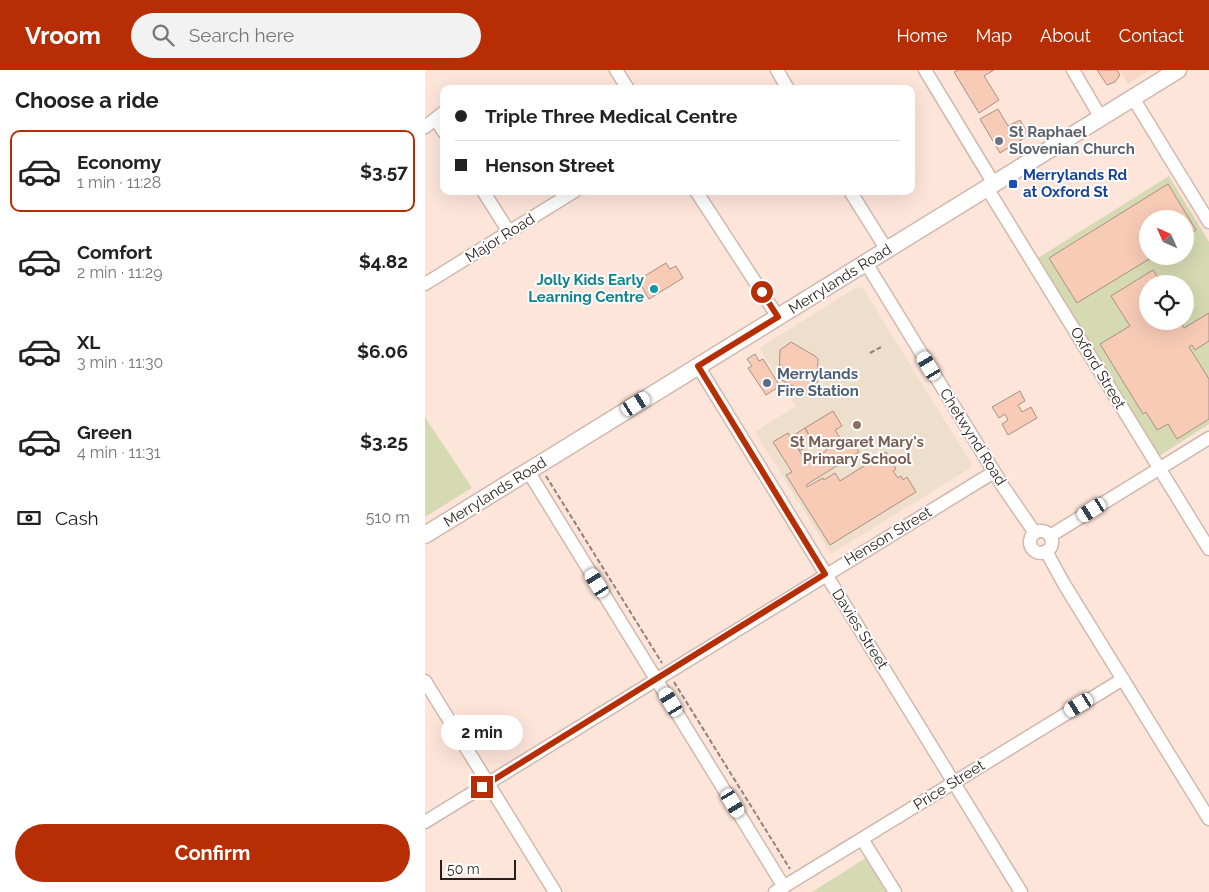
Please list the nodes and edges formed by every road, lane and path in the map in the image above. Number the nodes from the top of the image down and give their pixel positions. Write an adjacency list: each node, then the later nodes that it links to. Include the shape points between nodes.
1 (616, 70): 6 (street)
2 (777, 70): 7 (street)
3 (925, 70): 10 (street, Oxford Street)
4 (1073, 70): 9 (street)
5 (1178, 70): 8 (main road, Merrylands Road)
6 (625, 85)
7 (786, 85)
8 (1133, 98): 9 (main road, Merrylands Road); 15 (street)
9 (1101, 118): 10 (main road, Merrylands Road)
10 (990, 186): 17 (main road, Merrylands Road); 25 (street, Oxford Street)
11 (486, 195): 16 (street)
12 (569, 195): 16 (street, Major Road)
13 (700, 195): 20 (street)
14 (853, 195): 17 (street)
15 (1209, 222)
16 (509, 232): 19 (street, Major Road)
17 (887, 250): 18 (main road, Merrylands Road)
18 (866, 263): 20 (main road, Merrylands Road); 27 (street, Chetwynd Road)
19 (425, 284)
20 (778, 317): 23 (main road, Merrylands Road)
21 (881, 347): 22 (path)
22 (870, 353)
23 (698, 366): 26 (main road, Merrylands Road); 34 (street, Davies Street)
24 (1209, 438): 25 (street)
25 (1160, 469): 31 (street); 32 (street, Oxford Street)
26 (528, 471): 30 (main road, Merrylands Road); 35 (street)
27 (994, 472): 29 (street, Chetwynd Road); 34 (street, Henson Street)
28 (546, 476): 35 (path)
29 (1035, 533): 31 (street, via 1042,531); 33 (street, via 1031,545 1035,551)
30 (425, 535)
31 (1050, 536): 33 (street, via 1051,545)
32 (1209, 549)
33 (1046, 551): 36 (street)
34 (825, 574): 35 (street, Henson Street); 38 (street, Davies Street)
35 (662, 675): 39 (street, Henson Street); 43 (path); 44 (street)
36 (1123, 679): 38 (street, Price Street); 40 (street)
37 (425, 681): 39 (street)
38 (954, 782): 42 (street, Price Street); 47 (street, Davies Street)
39 (488, 784): 41 (street, Henson Street); 45 (street)
40 (1209, 819)
41 (425, 822)
42 (862, 839): 43 (street, Price Street); 46 (street)
43 (796, 879): 44 (street, Price Street)
44 (779, 889)
45 (555, 892)
46 (895, 892)
47 (1021, 892)

